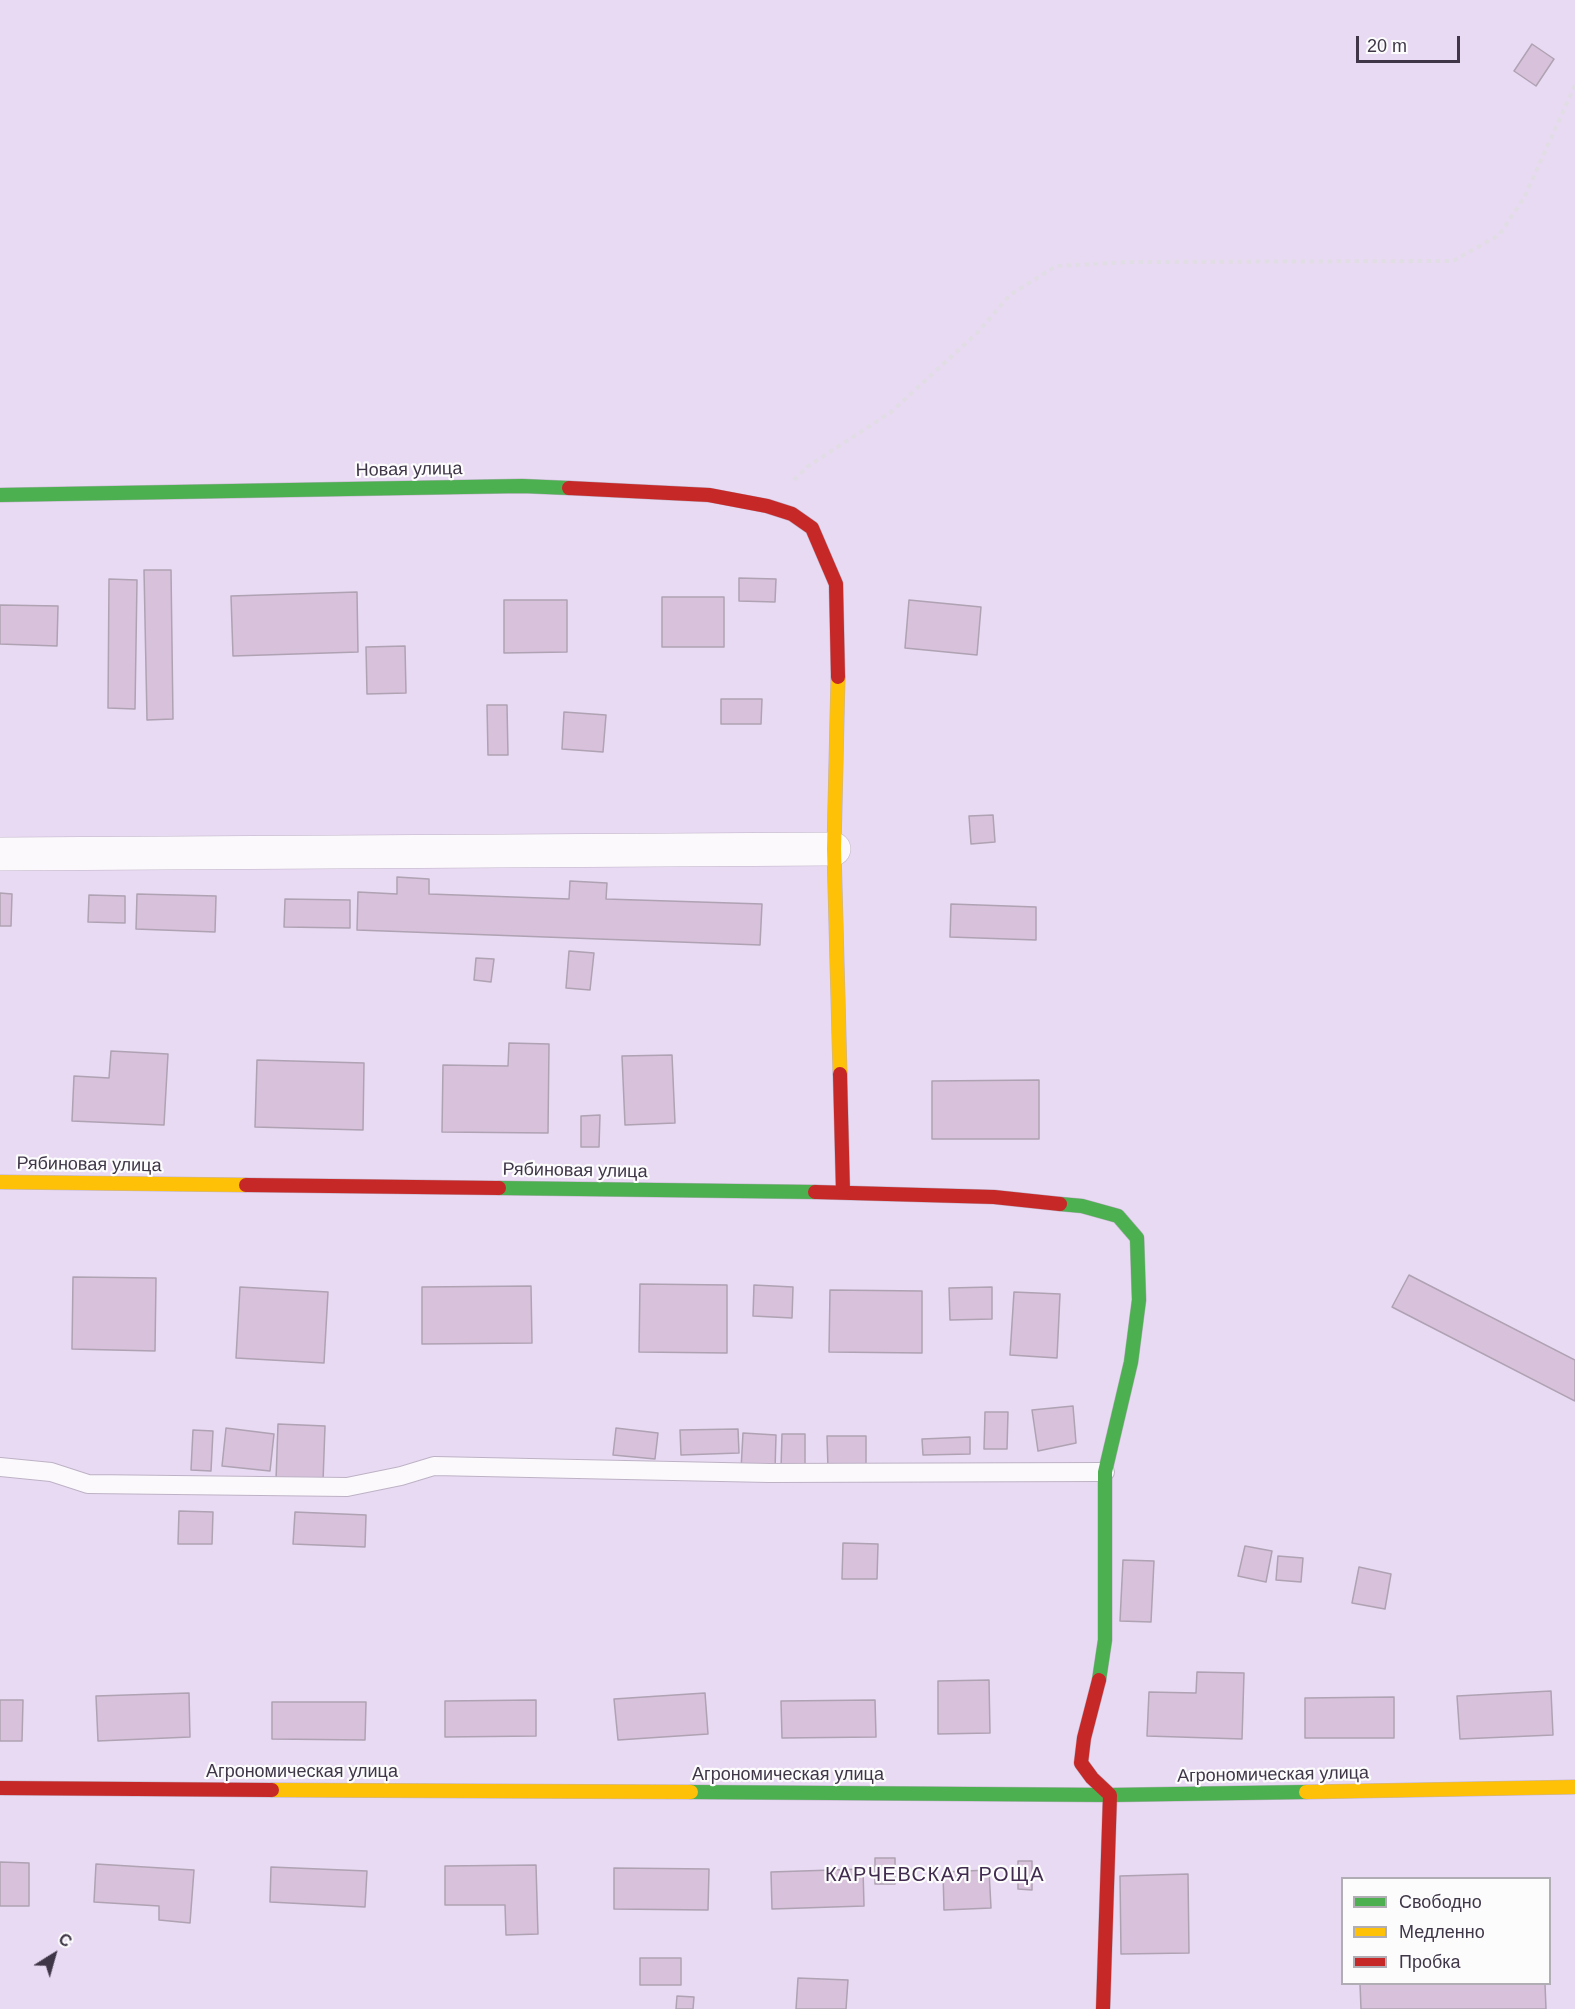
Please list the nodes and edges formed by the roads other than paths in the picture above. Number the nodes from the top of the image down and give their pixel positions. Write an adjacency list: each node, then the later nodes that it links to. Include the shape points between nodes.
1 (0, 495): 2 (street, Новая улица, via 522,486 710,495 792,514 812,528 836,584)
2 (834, 849): 3 (street); 5 (street)
3 (0, 854)
4 (0, 1182): 5 (street, Рябиновая улица)
5 (843, 1192): 7 (street, Рябиновая улица, via 994,1197 1082,1206 1118,1216 1137,1238 1139,1300 1131,1362)
6 (0, 1467): 7 (lane, via 51,1472 88,1484 335,1487 435,1466 769,1473)
7 (1105, 1472): 10 (street, via 1105,1640 1081,1763)
8 (1575, 1787): 10 (street, Агрономическая улица)
9 (0, 1788): 10 (street, Агрономическая улица)
10 (1110, 1796): 11 (street)
11 (1103, 2009)

